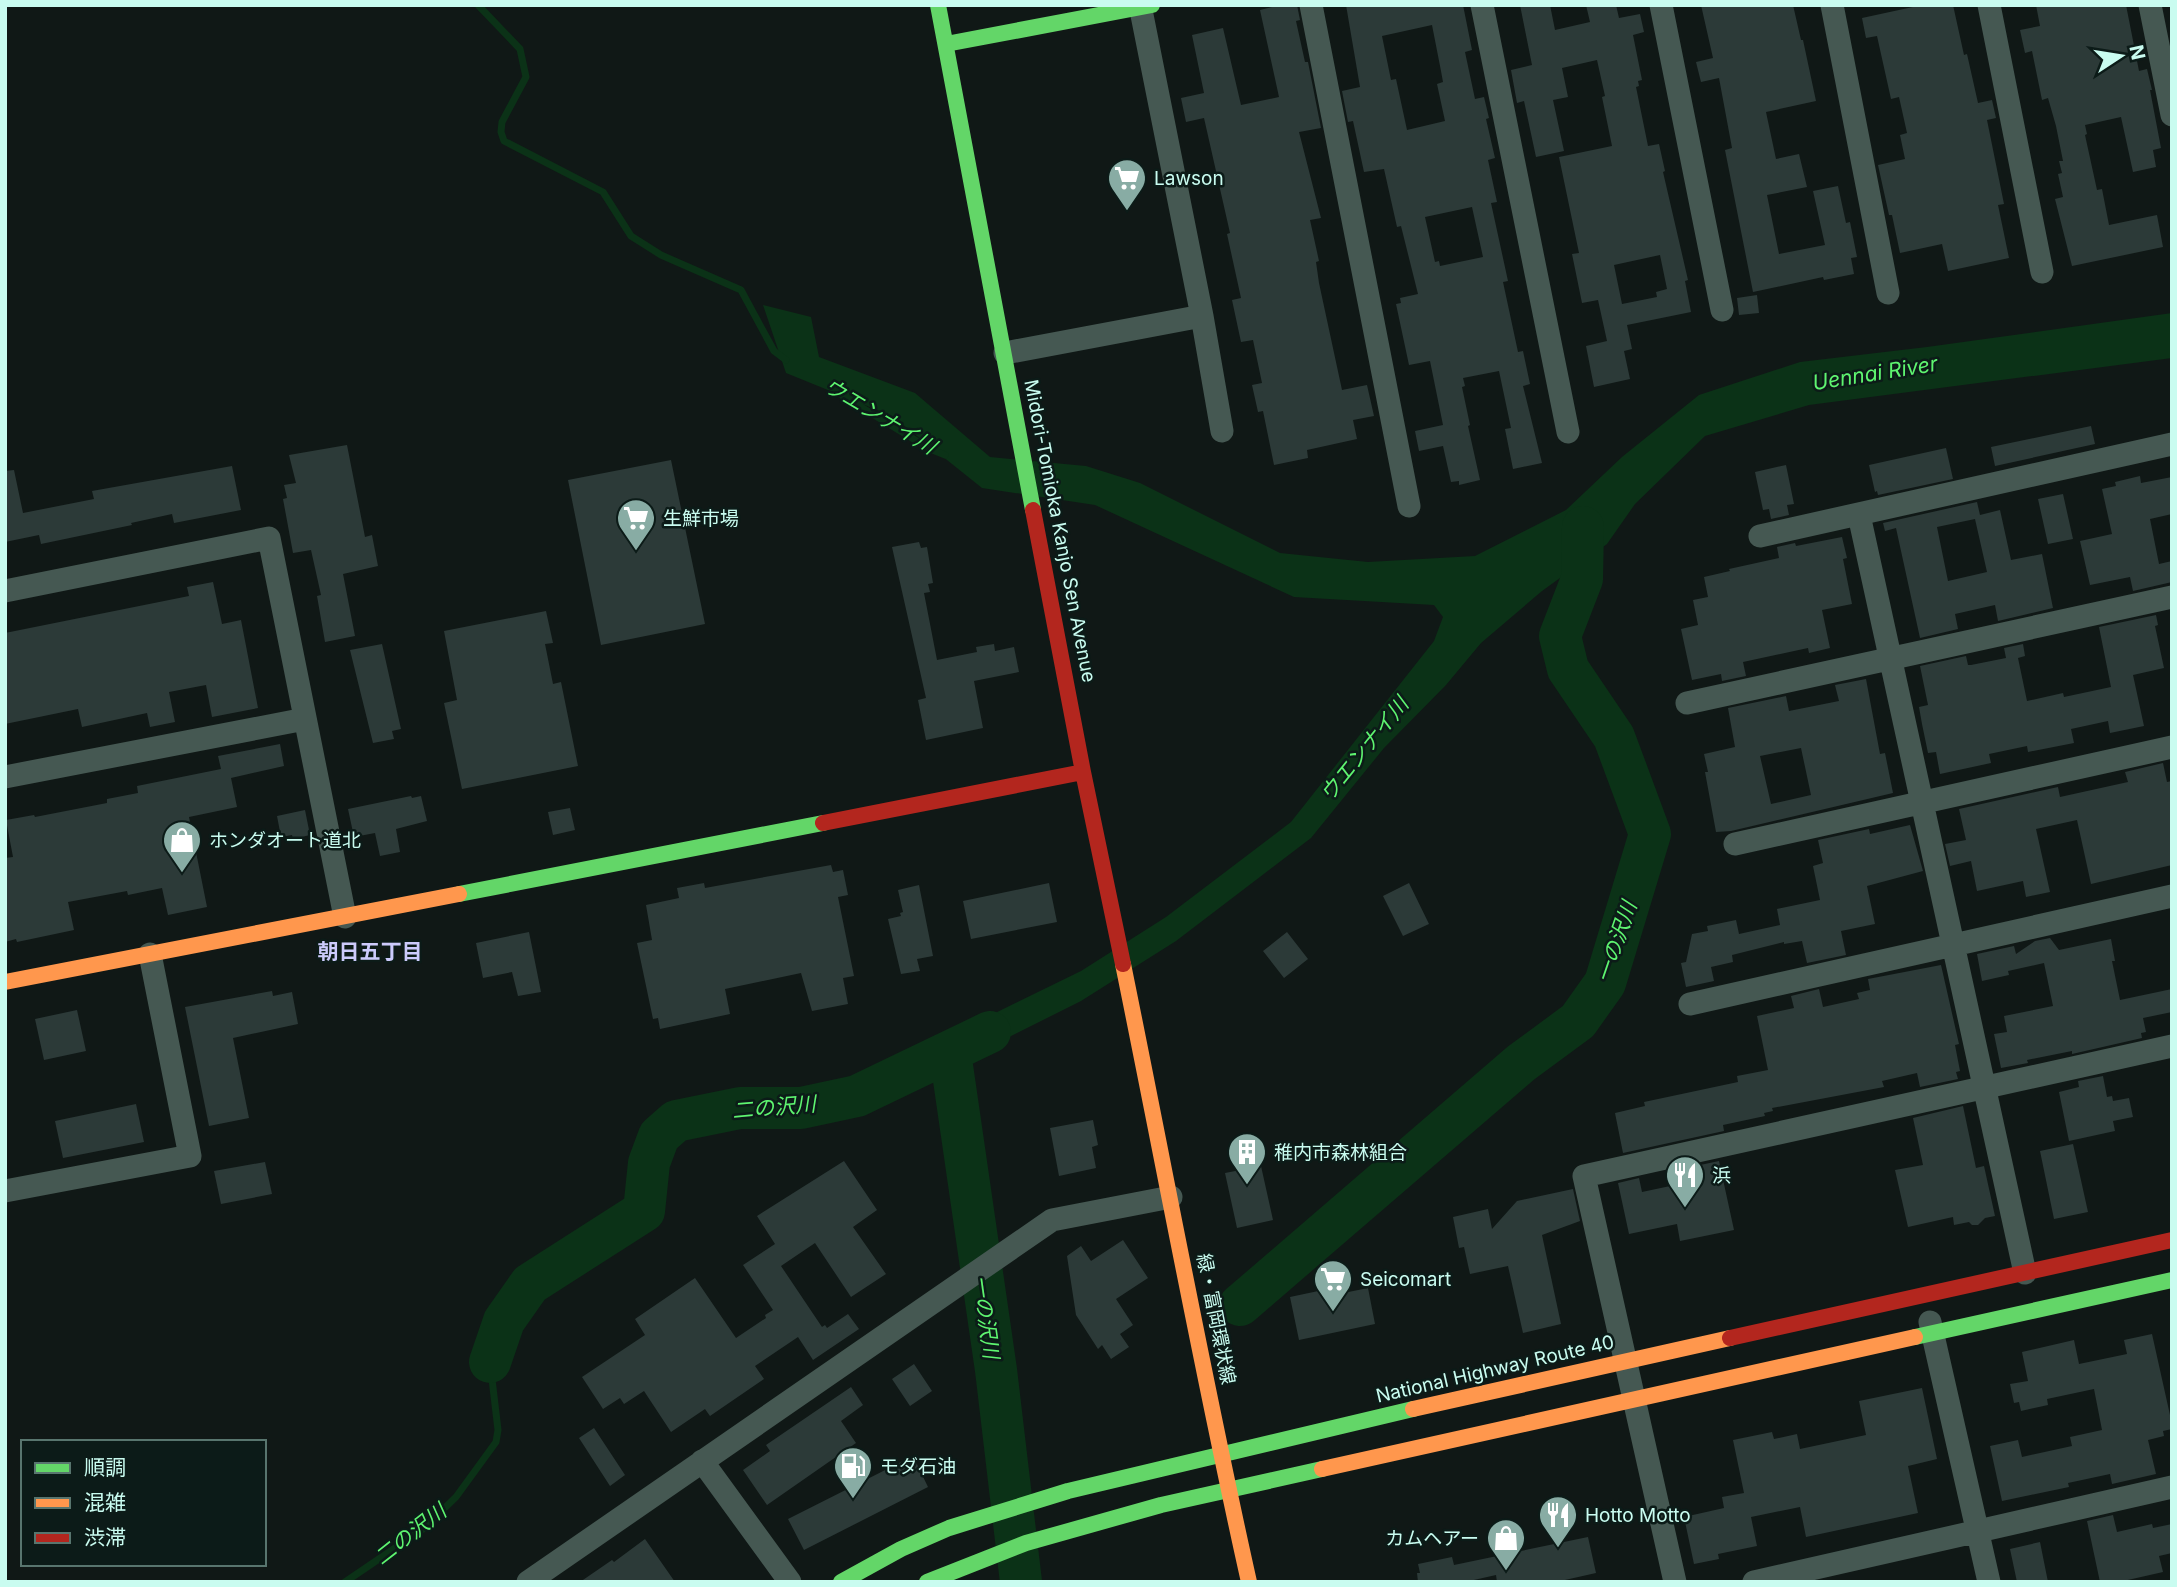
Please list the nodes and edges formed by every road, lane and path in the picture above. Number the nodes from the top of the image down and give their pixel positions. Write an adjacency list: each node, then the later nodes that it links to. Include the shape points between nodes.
1 (938, 5): 9 (main road, Midori-Tomioka Kanjo Sen Avenue)
2 (1311, 5): 19 (street)
3 (1482, 5): 17 (street)
4 (1661, 5): 13 (street)
5 (1832, 5): 12 (street)
6 (1989, 5): 11 (street)
7 (2150, 5): 10 (street)
8 (1144, 6): 9 (main road); 14 (street)
9 (947, 44): 15 (main road, Midori-Tomioka Kanjo Sen Avenue)
10 (2172, 116)
11 (2042, 272)
12 (1888, 293)
13 (1722, 310)
14 (1202, 316): 15 (street); 16 (street)
15 (1005, 353): 28 (main road, Midori-Tomioka Kanjo Sen Avenue)
16 (1222, 430)
17 (1568, 432)
18 (2172, 444): 20 (street)
19 (1409, 506)
20 (1859, 515): 21 (street); 24 (street)
21 (1760, 536)
22 (5, 591): 26 (street, via 270,538)
23 (2172, 597): 24 (street)
24 (1891, 660): 25 (street); 30 (street)
25 (1687, 704)
26 (305, 719): 29 (street); 33 (street)
27 (2172, 747): 30 (street)
28 (1083, 772): 33 (main road); 39 (main road, Midori-Tomioka Kanjo Sen Avenue)
29 (5, 777)
30 (1922, 802): 31 (street); 34 (street)
31 (1735, 844)
32 (2172, 896): 34 (street)
33 (345, 917): 35 (main road)
34 (1954, 944): 37 (street); 40 (street)
35 (150, 954): 36 (main road); 41 (street, via 190,1156)
36 (5, 982)
37 (1690, 1004)
38 (2172, 1046): 40 (street)
39 (1144, 1064): 42 (main road, 緑・富岡環状線)
40 (1986, 1087): 44 (street); 48 (street, via 1584,1176)
41 (5, 1191)
42 (1171, 1197): 50 (main road, 緑・富岡環状線); 51 (street, via 1052,1220)
43 (2172, 1240): 44 (main road, National Highway Route 40)
44 (2025, 1273): 46 (main road, National Highway Route 40)
45 (2172, 1280): 47 (main road)
46 (1925, 1296): 47 (street); 48 (main road, National Highway Route 40)
47 (1933, 1334): 49 (main road); 54 (street)
48 (1627, 1361): 49 (street); 50 (main road, National Highway Route 40)
49 (1636, 1399): 53 (main road); 60 (street)
50 (1220, 1453): 53 (main road, 緑・富岡環状線); 57 (main road, National Highway Route 40, via 986,1515 901,1549)
51 (702, 1461): 55 (street); 56 (street)
52 (2172, 1487): 54 (street)
53 (1228, 1490): 58 (main road, via 1075,1528); 59 (main road, 緑・富岡環状線)
54 (1978, 1531): 61 (street); 62 (street)
55 (528, 1582)
56 (790, 1582)
57 (841, 1582)
58 (927, 1582)
59 (1249, 1582)
60 (1675, 1582)
61 (1754, 1582)
62 (1989, 1582)

